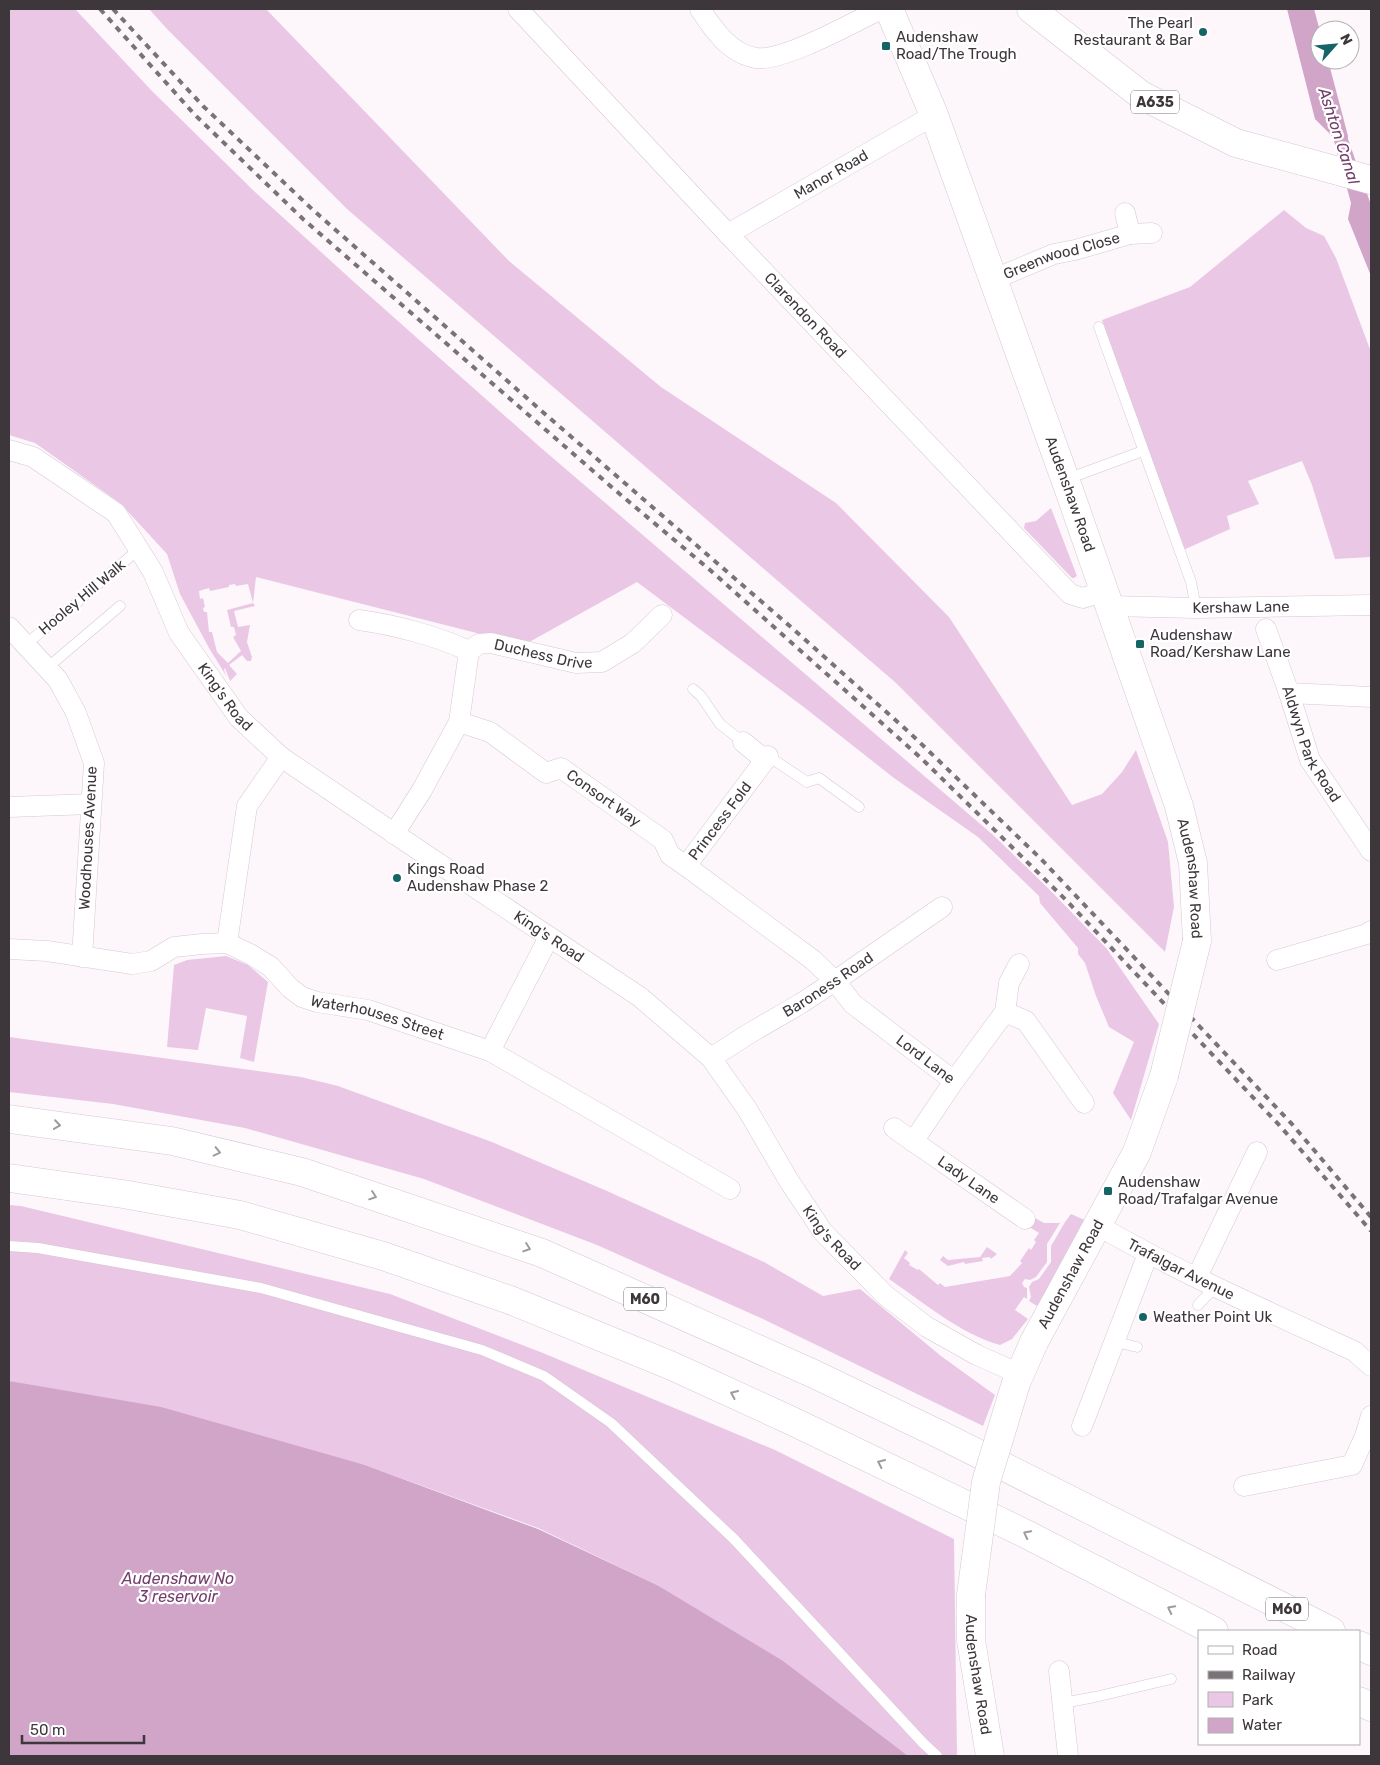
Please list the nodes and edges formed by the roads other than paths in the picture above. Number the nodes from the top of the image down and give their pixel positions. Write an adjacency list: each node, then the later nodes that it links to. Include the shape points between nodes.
1 (518, 9): 10 (street, Clarendon Road)
2 (700, 9): 3 (street, via 732,48 745,55 766,59 806,45)
3 (881, 9)
4 (889, 9): 6 (main road, Audenshaw Road)
5 (1031, 9): 7 (main road, A635, via 1142,96 1236,143)
6 (934, 115): 10 (street, Manor Road); 12 (main road, Audenshaw Road)
7 (1371, 180)
8 (1125, 213): 11 (street, Greenwood Close)
9 (1152, 233): 11 (street, Greenwood Close)
10 (728, 234): 18 (street, Clarendon Road, via 1070,594)
11 (1130, 234): 12 (street, Greenwood Close, via 1054,254)
12 (992, 280): 16 (main road, Audenshaw Road)
13 (1099, 327): 15 (lane)
14 (9, 450): 17 (street, King's Road, via 33,456 116,513)
15 (1143, 451): 16 (lane); 21 (lane, via 1190,582)
16 (1065, 479): 18 (main road, Audenshaw Road)
17 (139, 550): 26 (lane, Hooley Hill Walk); 34 (street, King's Road, via 153,572 179,633 239,718)
18 (1107, 599): 21 (street, Kershaw Lane); 63 (main road, Audenshaw Road, bridge, via 1179,806 1193,863 1197,941 1164,1076 1137,1152)
19 (1371, 605): 21 (street, Kershaw Lane)
20 (120, 606): 28 (lane, Hooley Hill Walk)
21 (1196, 608)
22 (662, 615): 27 (street, Duchess Drive, via 633,643 602,662 576,663 491,643 478,644)
23 (359, 620): 27 (street, via 449,642)
24 (9, 627): 26 (street, Woodhouses Avenue)
25 (1266, 629): 30 (street, Aldwyn Park Road)
26 (26, 644): 28 (street, Woodhouses Avenue)
27 (470, 651): 32 (street)
28 (47, 668): 36 (street, Woodhouses Avenue, via 58,680 76,712 94,763)
29 (693, 690): 33 (lane, via 701,696 720,724)
30 (1289, 693): 31 (street); 40 (street, Aldwyn Park Road, via 1310,760)
31 (1371, 697)
32 (459, 722): 39 (street); 41 (street, Consort Way, via 490,732 546,773 561,768 662,840 670,855)
33 (743, 742): 35 (street)
34 (281, 757): 39 (street, King's Road); 45 (street, via 247,806)
35 (767, 758): 38 (lane, via 807,782 819,778); 41 (street, Princess Fold)
36 (91, 804): 37 (street); 47 (street, Woodhouses Avenue)
37 (9, 807)
38 (859, 807)
39 (394, 834): 44 (street, King's Road)
40 (1371, 851)
41 (686, 866): 50 (street, Princess Fold, via 813,960)
42 (942, 907): 50 (street, Baroness Road)
43 (1371, 931): 48 (street)
44 (548, 937): 52 (street); 53 (street, King's Road, via 640,997)
45 (227, 943): 47 (street, Waterhouses Street, via 174,947 151,962 132,964); 52 (street, Waterhouses Street, via 270,967 302,997 368,1010)
46 (9, 948): 47 (street, Waterhouses Street)
47 (82, 956)
48 (1277, 960)
49 (1019, 964): 51 (street, Lord Lane, via 1009,984)
50 (836, 981): 53 (street, Baroness Road); 54 (street, Lord Lane, via 853,1004)
51 (1005, 1012): 54 (street, Lord Lane); 55 (street, via 1026,1021)
52 (490, 1051): 61 (street, Waterhouses Street)
53 (712, 1058): 72 (street, King's Road, via 822,1232 885,1295 927,1327)
54 (954, 1081): 58 (street)
55 (1084, 1103)
56 (9, 1119): 77 (main road, M60, one-way to 77, via 172,1141 302,1172 542,1253 814,1374)
57 (894, 1128): 58 (street, Lady Lane)
58 (913, 1142): 62 (street, Lady Lane)
59 (1257, 1152): 66 (street)
60 (9, 1178): 76 (main road, one-way to 60, via 1000,1521 792,1420 672,1366 510,1300 383,1256 240,1215)
61 (730, 1189)
62 (1025, 1219)
63 (1097, 1224): 65 (street, Trafalgar Avenue); 72 (main road, Audenshaw Road)
64 (9, 1246): 81 (lane, via 38,1248 260,1288 482,1350 544,1376 610,1423 734,1539)
65 (1148, 1254): 66 (street, Trafalgar Avenue); 69 (street)
66 (1197, 1277): 67 (street, Trafalgar Avenue)
67 (1215, 1287): 68 (lane); 71 (street, Trafalgar Avenue, via 1354,1351)
68 (1198, 1306)
69 (1116, 1342): 70 (lane); 74 (street)
70 (1137, 1347)
71 (1371, 1366)
72 (1018, 1378): 82 (main road, Audenshaw Road, bridge, via 986,1482 971,1595 971,1640)
73 (1371, 1416): 75 (street, via 1352,1465)
74 (1082, 1426)
75 (1244, 1486)
76 (1212, 1630)
77 (1330, 1630)
78 (1059, 1671): 80 (street)
79 (1171, 1679): 80 (lane)
80 (1062, 1703): 83 (street)
81 (937, 1756)
82 (990, 1756)
83 (1068, 1756)

